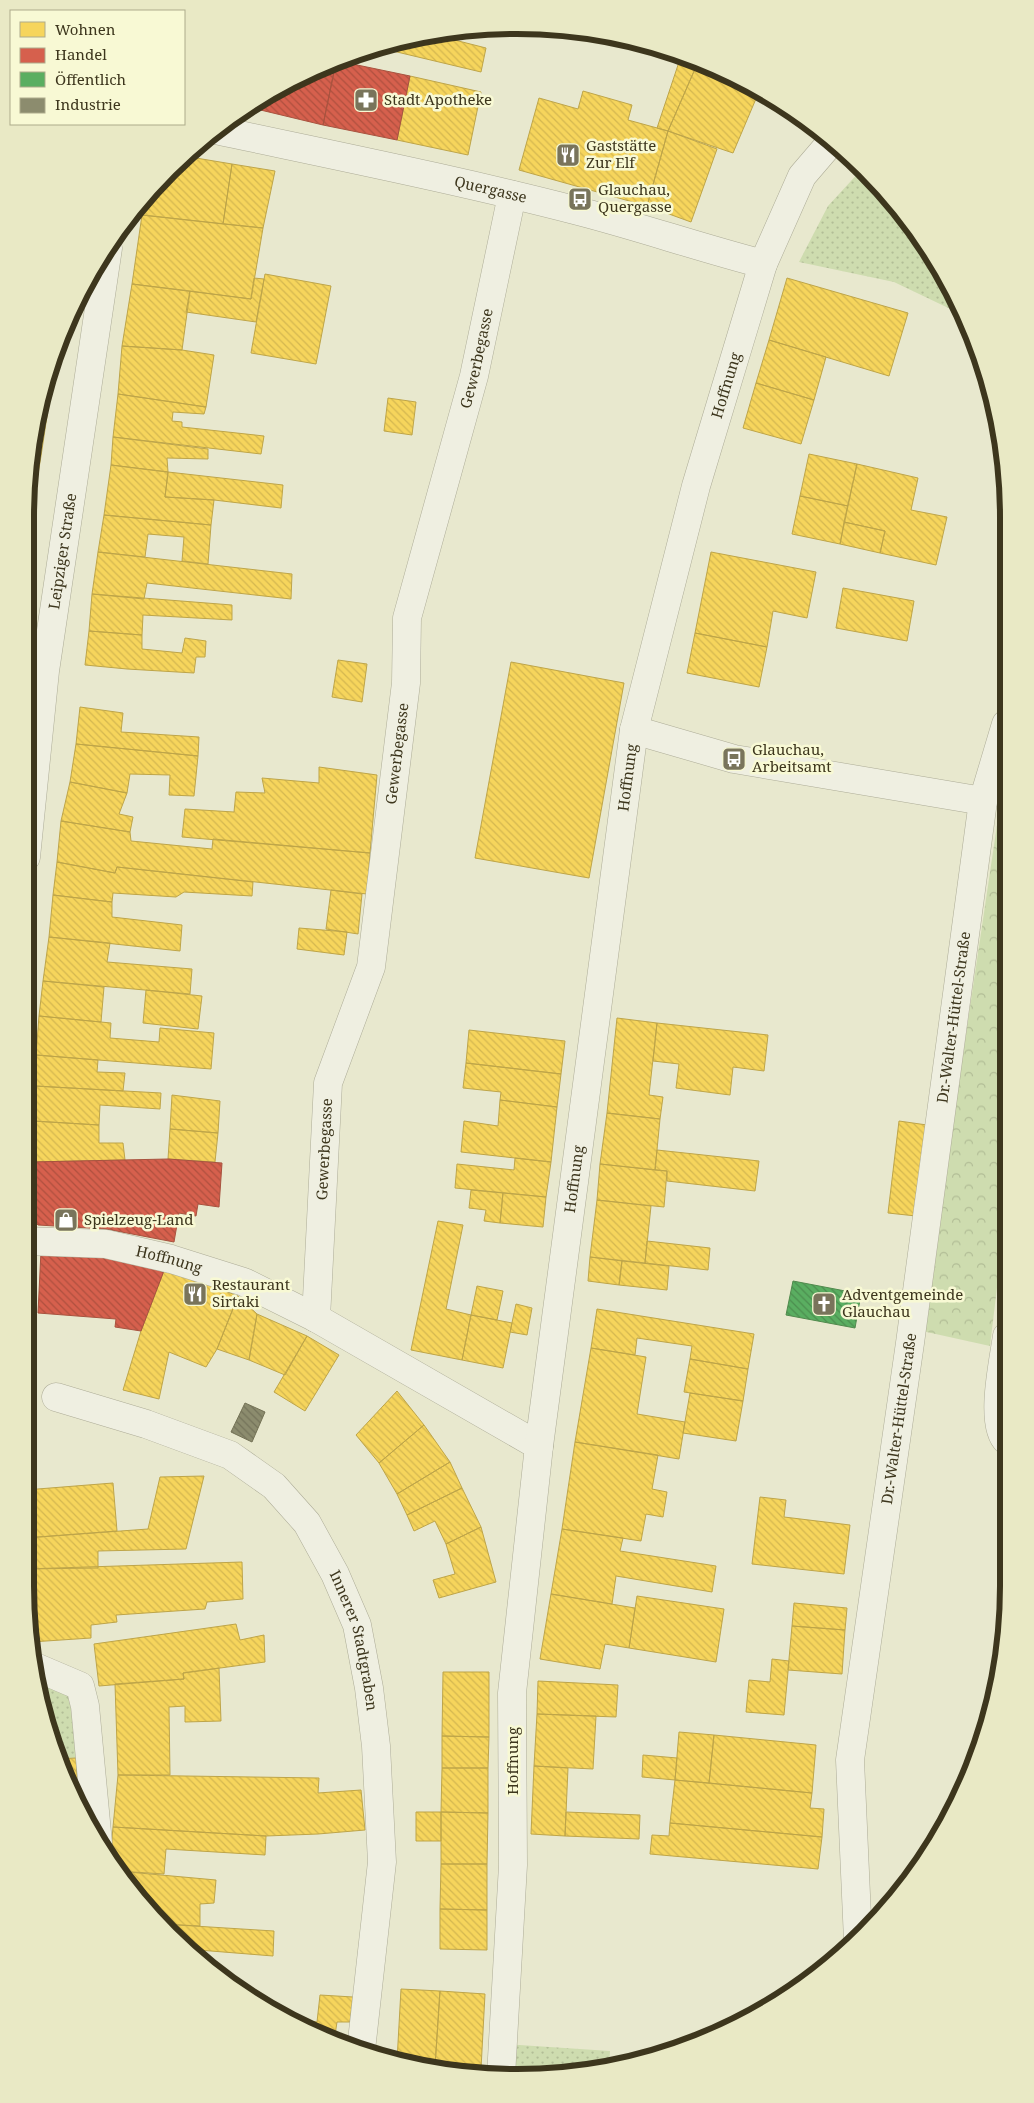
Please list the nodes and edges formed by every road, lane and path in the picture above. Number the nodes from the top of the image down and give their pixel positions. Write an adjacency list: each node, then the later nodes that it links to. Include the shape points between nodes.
1 (226, 132): 3 (street, Quergasse)
2 (827, 147): 5 (street, Hoffnung, via 802,176)
3 (512, 195): 5 (street, Quergasse); 11 (street, Gewerbegasse, via 474,376 406,618 406,683 371,967 328,1083)
4 (106, 263): 8 (street, Leipziger Straße, via 46,671)
5 (763, 264): 6 (street, Hoffnung, via 696,486)
6 (634, 730): 9 (street, via 734,759); 15 (street, Hoffnung)
7 (1000, 744): 9 (street, Dr.-Walter-Hüttel-Straße)
8 (34, 783)
9 (983, 801): 18 (street, Dr.-Walter-Hüttel-Straße, via 912,1334 850,1760)
10 (34, 1241): 11 (street, Hoffnung, via 106,1244 171,1258 244,1282)
11 (316, 1318): 15 (street, Hoffnung)
12 (1000, 1383): 14 (street, via 997,1403)
13 (56, 1398): 19 (street, Innerer Stadtgraben, via 146,1424 230,1455 274,1486 306,1523 335,1574 357,1625 376,1746 382,1862)
14 (1000, 1420)
15 (539, 1446): 20 (street, Hoffnung, via 512,1693 513,1865)
16 (41, 1670): 17 (street, via 80,1686 85,1706)
17 (96, 1824)
18 (858, 1929)
19 (362, 2044)
20 (501, 2069)

